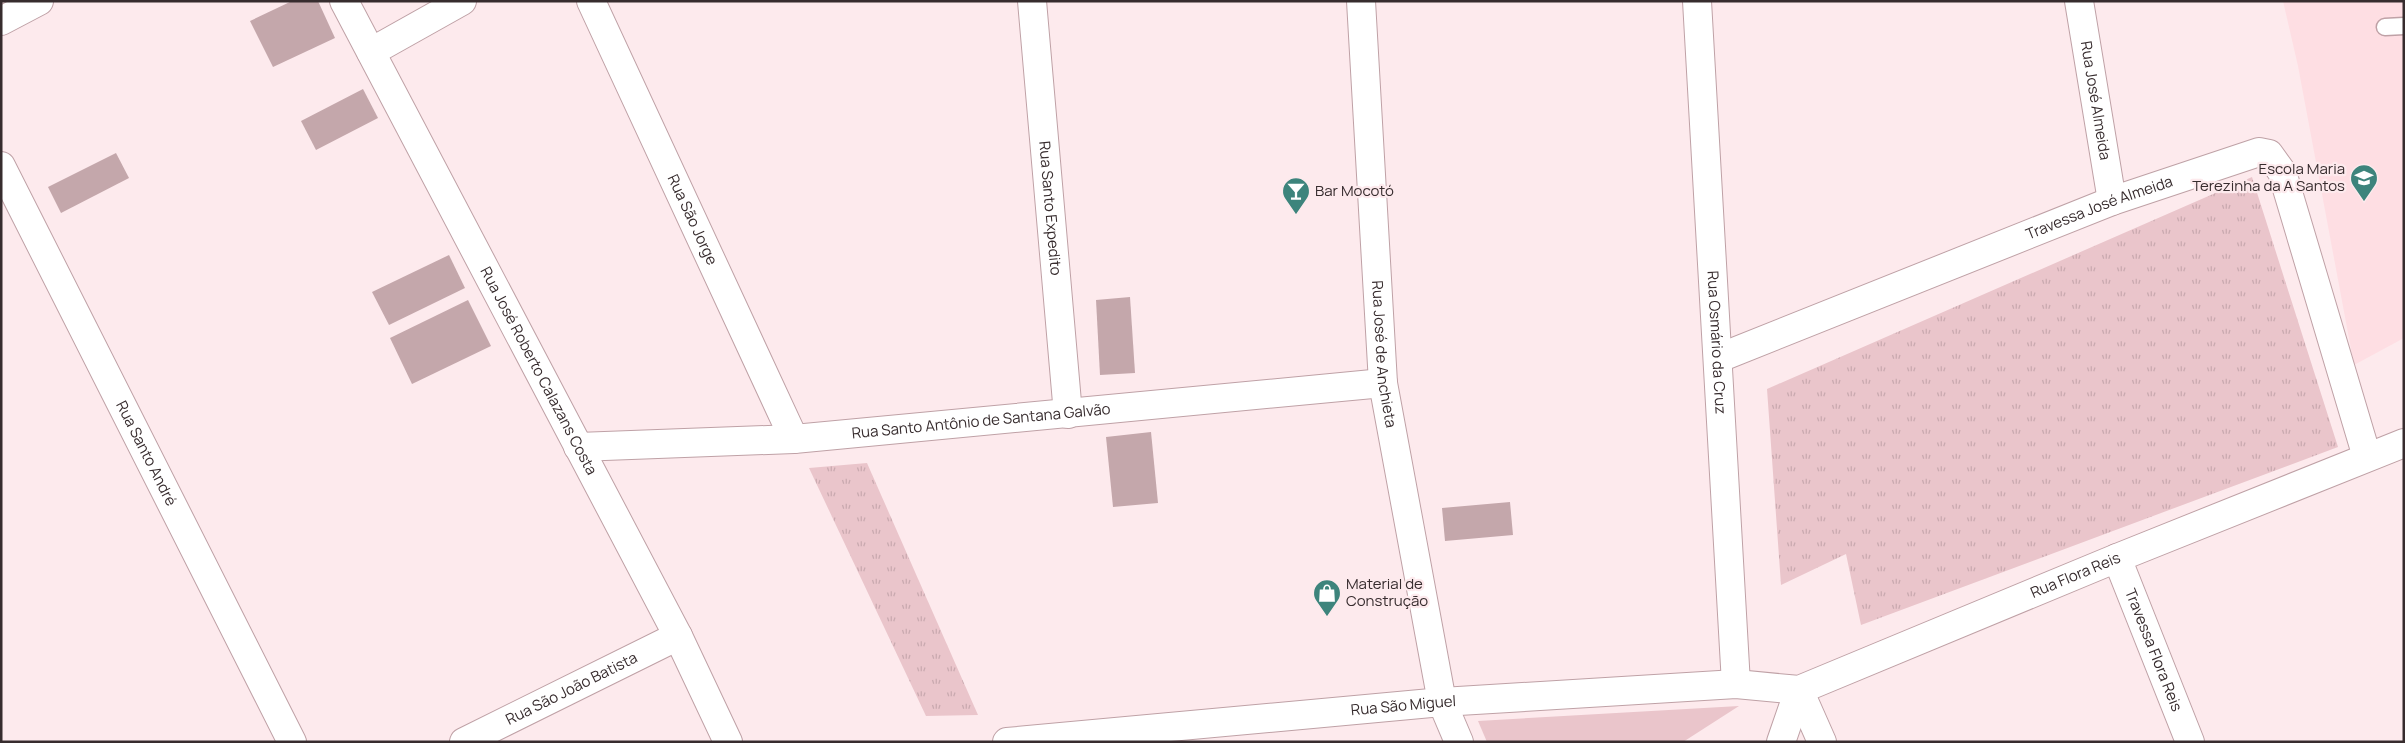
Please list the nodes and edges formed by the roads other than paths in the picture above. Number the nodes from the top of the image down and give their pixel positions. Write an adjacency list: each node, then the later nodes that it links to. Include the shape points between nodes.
1 (39, 1): 9 (street)
2 (344, 1): 12 (street, Rua José Roberto Calazans Costa)
3 (462, 1): 12 (street)
4 (591, 1): 18 (street, Rua São Jorge)
5 (1032, 1): 17 (street, Rua Santo Expedito)
6 (1361, 1): 16 (street, Rua José de Anchieta)
7 (1697, 1): 15 (street, Rua Osmário da Cruz)
8 (2079, 1): 14 (street, Rua José Almeida)
9 (1, 21)
10 (2404, 26): 11 (lane)
11 (2384, 27)
12 (371, 52): 20 (street, Rua José Roberto Calazans Costa)
13 (1, 166): 27 (street, Rua Santo André)
14 (2112, 201): 15 (street, Travessa José Almeida); 21 (street, Travessa José Almeida, via 2252,153 2269,154 2282,172)
15 (1719, 358): 24 (street, Rua Osmário da Cruz)
16 (1383, 383): 17 (street, Rua Santo Antônio de Santana Galvão); 26 (street, Rua José de Anchieta)
17 (1068, 414): 18 (street, Rua Santo Antônio de Santana Galvão)
18 (794, 439): 20 (street, Rua Santo Antônio de Santana Galvão)
19 (2404, 443): 21 (street, Rua Flora Reis)
20 (578, 447): 23 (street, Rua José Roberto Calazans Costa)
21 (2367, 457): 22 (street, Rua Flora Reis)
22 (2117, 558): 25 (street, Rua Flora Reis); 34 (street, Travessa Flora Reis)
23 (678, 636): 28 (street, Rua São João Batista); 29 (street, Rua José Roberto Calazans Costa)
24 (1736, 684): 25 (street, Rua São Miguel); 26 (street, Rua São Miguel)
25 (1799, 690): 32 (street); 33 (street)
26 (1442, 702): 30 (street, Rua São Miguel); 31 (street, Rua José de Anchieta)
27 (292, 742)
28 (464, 742)
29 (728, 742)
30 (1007, 742)
31 (1459, 742)
32 (1782, 742)
33 (1822, 742)
34 (2190, 742)

